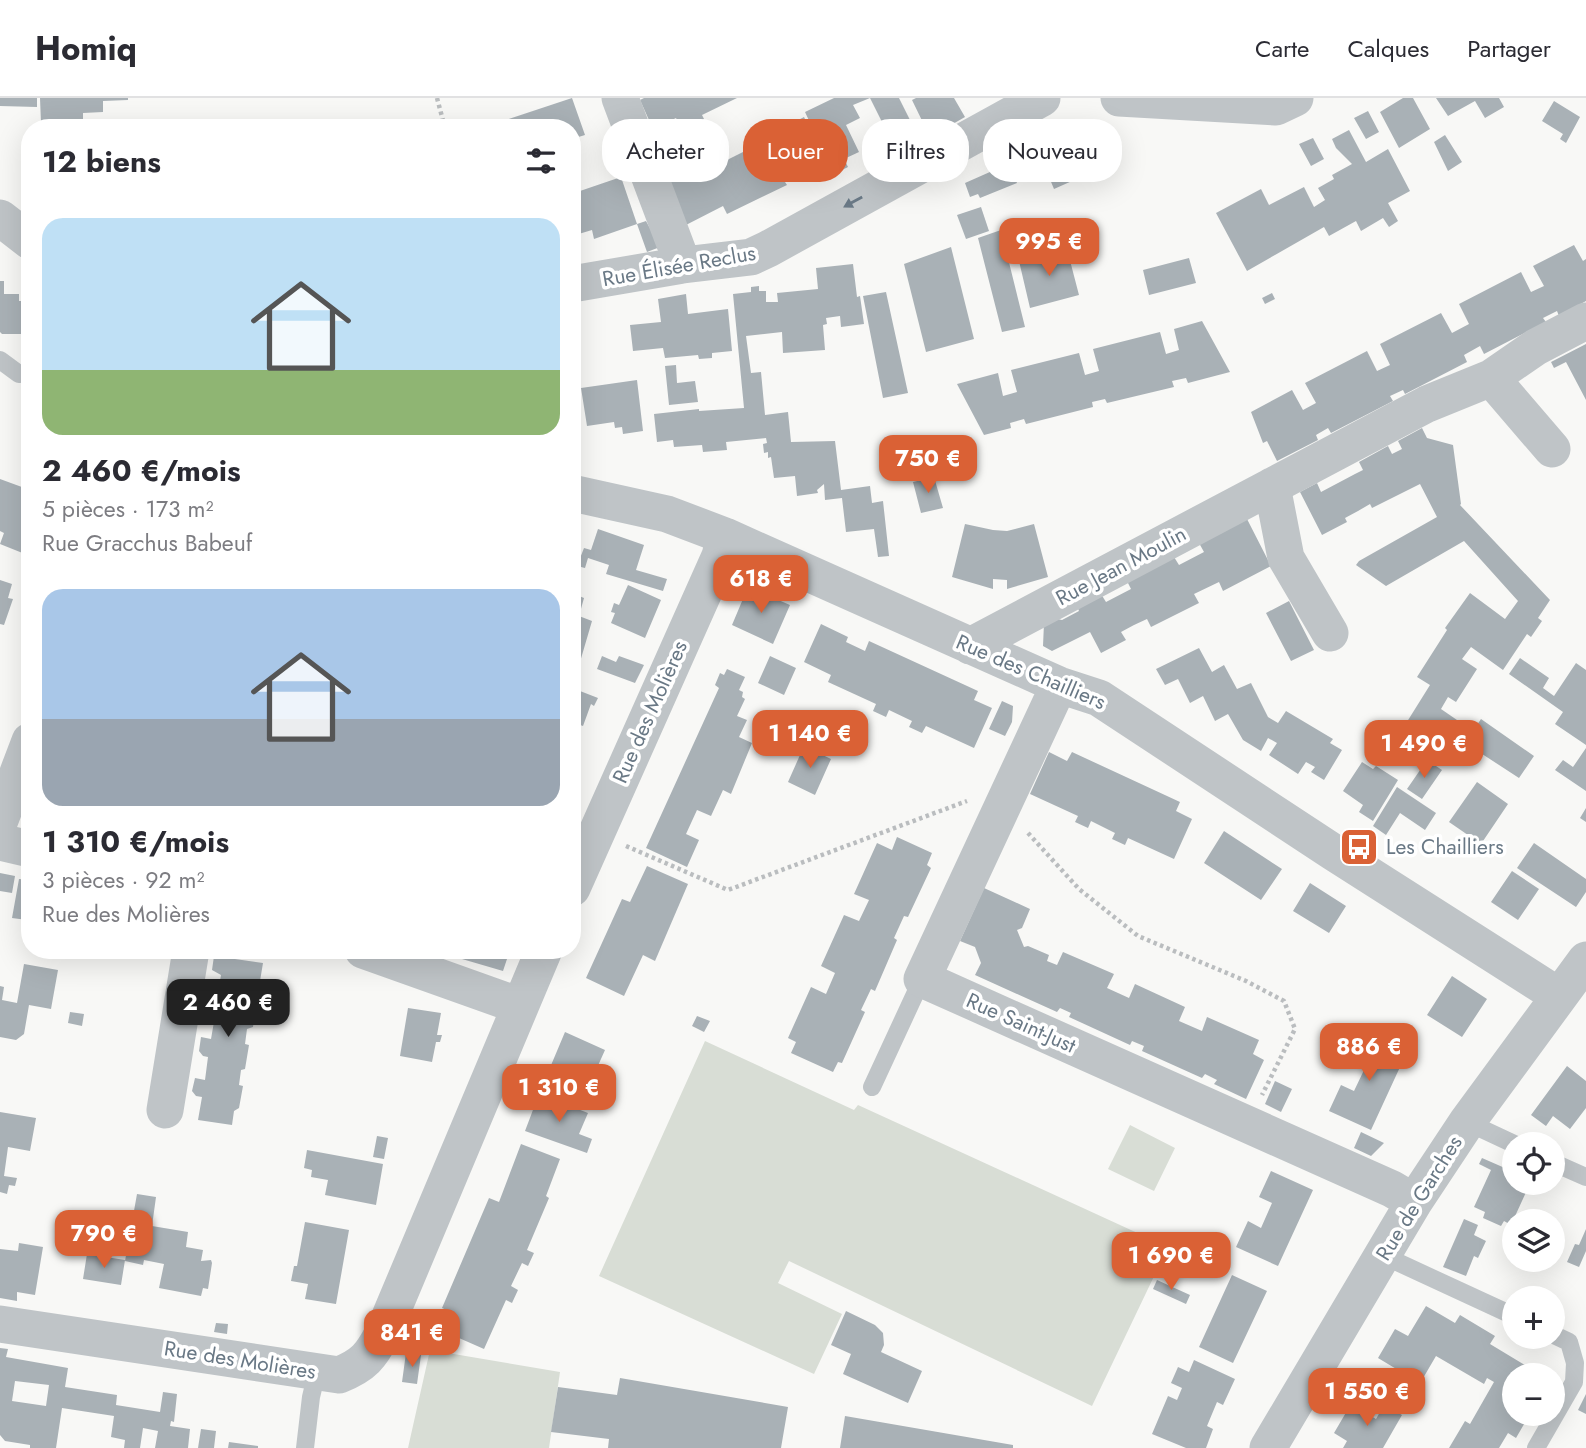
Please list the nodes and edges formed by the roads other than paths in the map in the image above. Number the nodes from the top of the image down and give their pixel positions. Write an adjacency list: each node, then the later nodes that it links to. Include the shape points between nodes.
1 (620, 98): 7 (street)
2 (1041, 98): 7 (street, Rue Élisée Reclus, one-way to 7, via 751,257)
3 (1119, 98): 4 (street, via 1276,107)
4 (1295, 98)
5 (0, 218): 6 (street)
6 (21, 234)
7 (683, 265): 8 (street, Rue Élisée Reclus)
8 (581, 282)
9 (1586, 321): 12 (street, Rue Jean Moulin)
10 (0, 360): 11 (lane)
11 (21, 374)
12 (1491, 378): 13 (street); 14 (street, Rue Jean Moulin, via 1427,404)
13 (1552, 449)
14 (1272, 486): 17 (street, via 1286,558); 18 (street, Rue Jean Moulin)
15 (581, 495): 16 (street, Rue des Chailliers, via 667,514)
16 (725, 536): 18 (street, Rue des Chailliers); 24 (street, Rue des Molières)
17 (1330, 633)
18 (970, 646): 19 (street, Rue des Chailliers)
19 (1059, 685): 29 (street); 30 (street, Rue des Chailliers, via 1099,698)
20 (21, 765): 21 (street)
21 (0, 820)
22 (0, 842): 23 (street)
23 (21, 847)
24 (581, 868)
25 (189, 959): 33 (street)
26 (388, 959): 31 (street)
27 (540, 959): 31 (street, Rue des Molières)
28 (1586, 960): 30 (street, Rue de Garches)
29 (922, 979): 32 (lane); 38 (street, Rue Saint-Just)
30 (1559, 996): 34 (street, Rue de Garches)
31 (520, 1006): 43 (street, Rue des Molières, via 372,1354 339,1375)
32 (872, 1087)
33 (164, 1110)
34 (1467, 1122): 35 (lane); 38 (street, Rue de Garches)
35 (1502, 1138)
36 (1565, 1168): 37 (lane)
37 (1586, 1177)
38 (1414, 1202): 39 (street, Rue de Garches)
39 (1382, 1255): 40 (lane); 45 (street, Rue de Garches)
40 (1502, 1311)
41 (0, 1324): 43 (street, Rue des Molières)
42 (1565, 1340): 46 (lane, via 1575,1363 1574,1382)
43 (317, 1372): 44 (lane)
44 (305, 1448)
45 (1268, 1448)
46 (1536, 1448)

